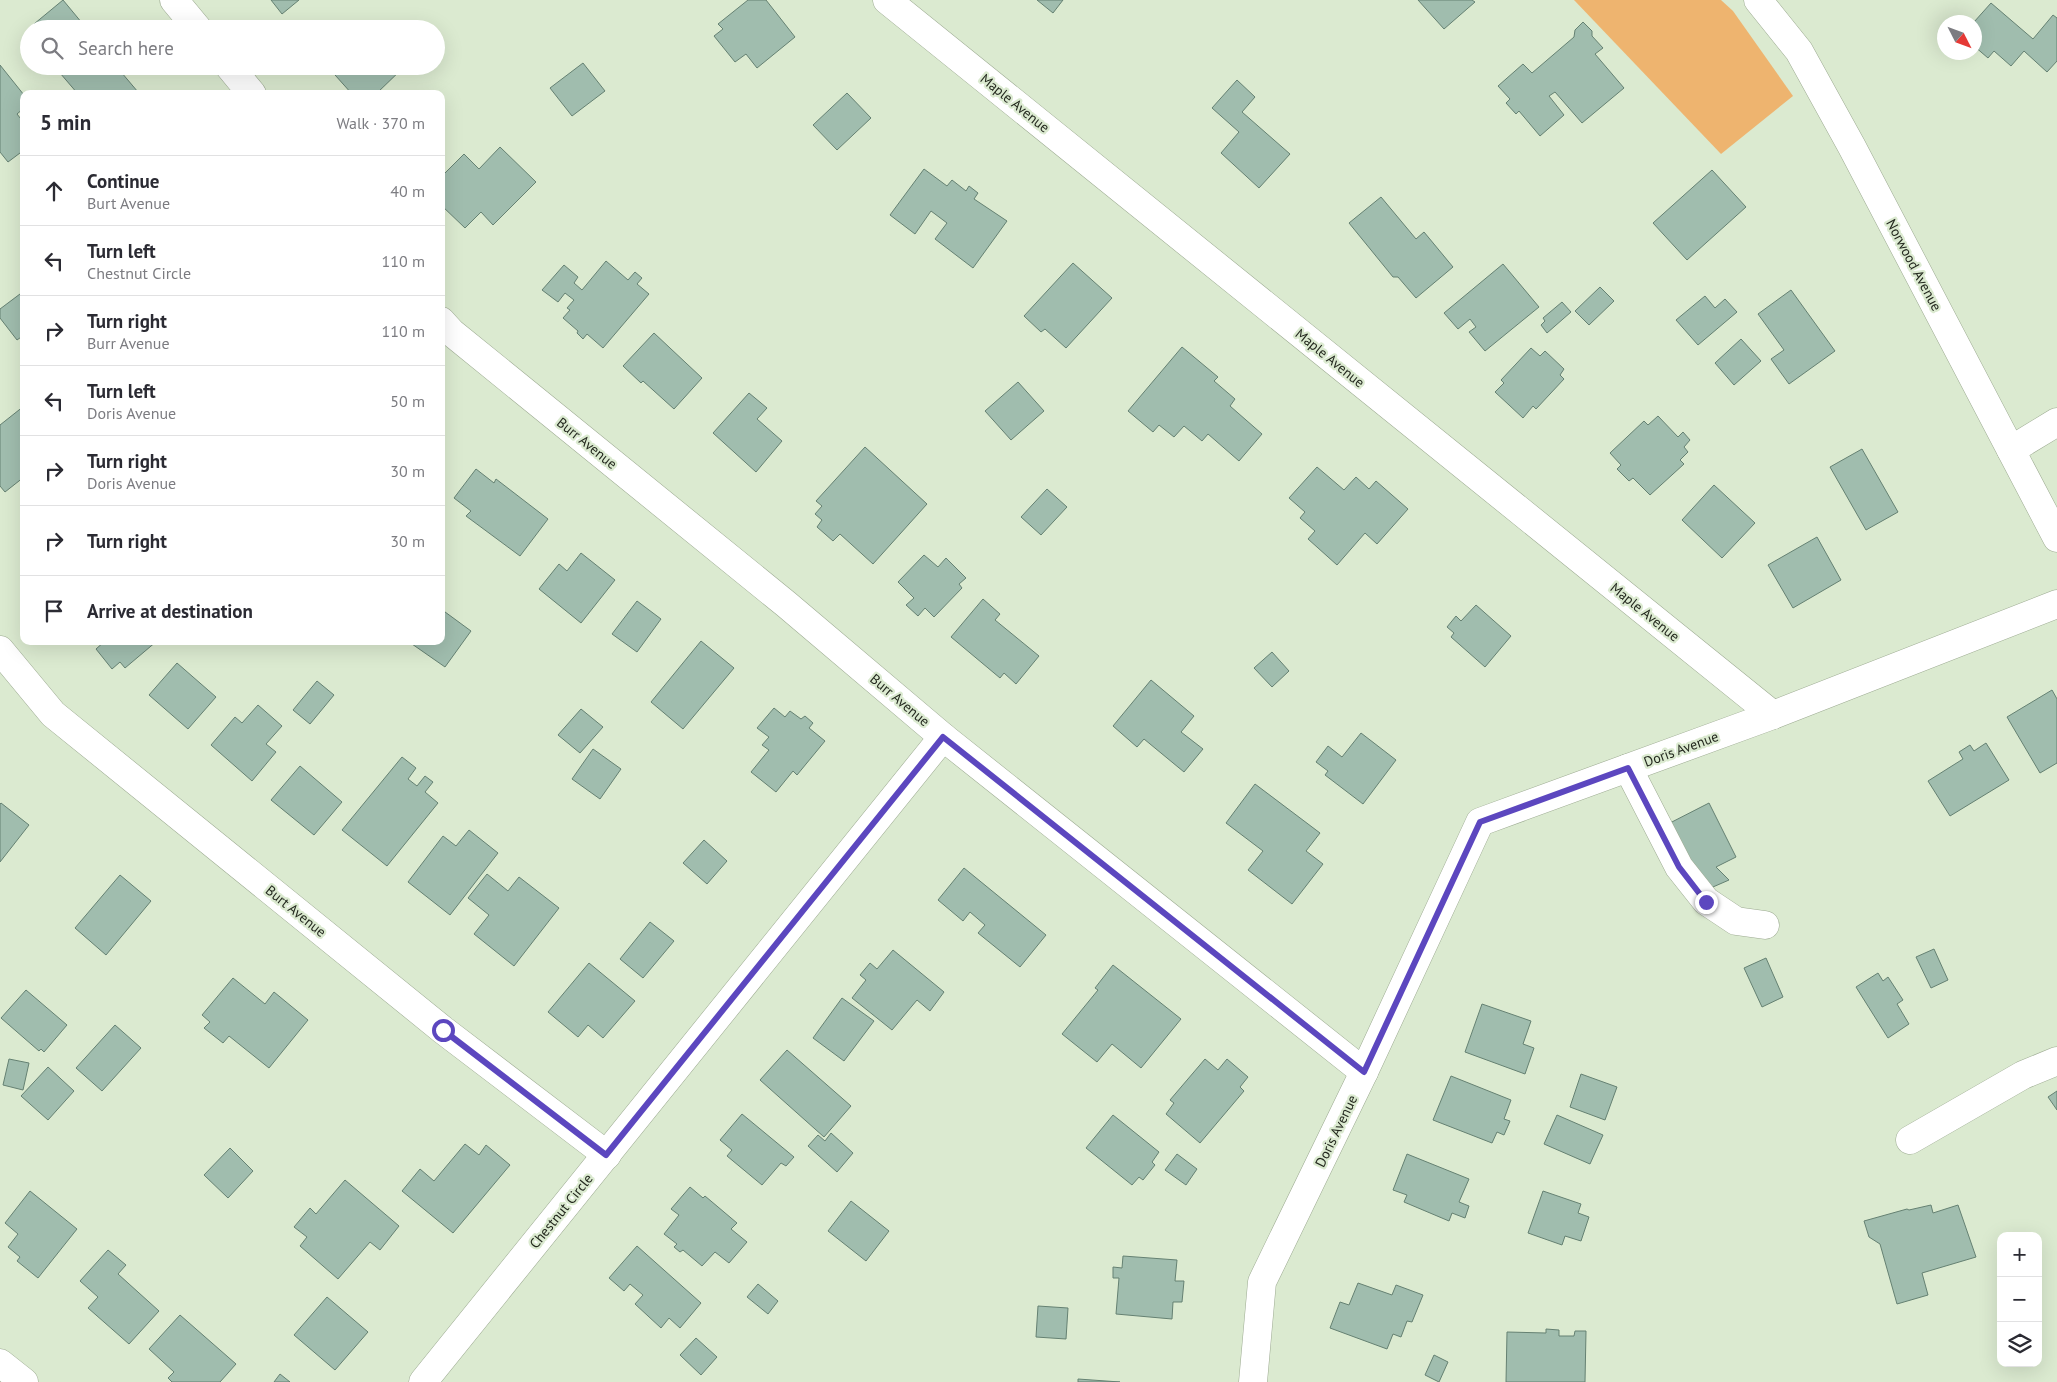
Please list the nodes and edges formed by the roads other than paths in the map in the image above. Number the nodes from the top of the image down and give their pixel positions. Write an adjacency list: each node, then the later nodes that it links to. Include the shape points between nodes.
1 (174, 0): 4 (street)
2 (887, 0): 13 (street, Maple Avenue)
3 (1758, 0): 9 (street, Norwood Avenue, via 1800,51)
4 (191, 20)
5 (236, 75): 6 (street)
6 (249, 90)
7 (445, 325): 14 (street, Burr Avenue)
8 (2057, 422): 9 (street)
9 (2011, 450): 10 (street, Norwood Avenue)
10 (2057, 538)
11 (2057, 604): 13 (street, Doris Avenue)
12 (0, 650): 20 (street, Burt Avenue, via 52,714 443,1030)
13 (1773, 715): 15 (street, Doris Avenue)
14 (943, 737): 18 (street, Burr Avenue); 20 (street, Chestnut Circle)
15 (1628, 768): 16 (street, via 1679,867 1706,902 1736,921); 18 (street, Doris Avenue, via 1480,822)
16 (1764, 925)
17 (2057, 1061): 19 (street, via 2023,1075)
18 (1364, 1072): 24 (street, Doris Avenue, via 1262,1282)
19 (1910, 1140)
20 (606, 1155): 23 (street, Chestnut Circle)
21 (0, 1363): 22 (street)
22 (24, 1382)
23 (423, 1382)
24 (1252, 1382)

